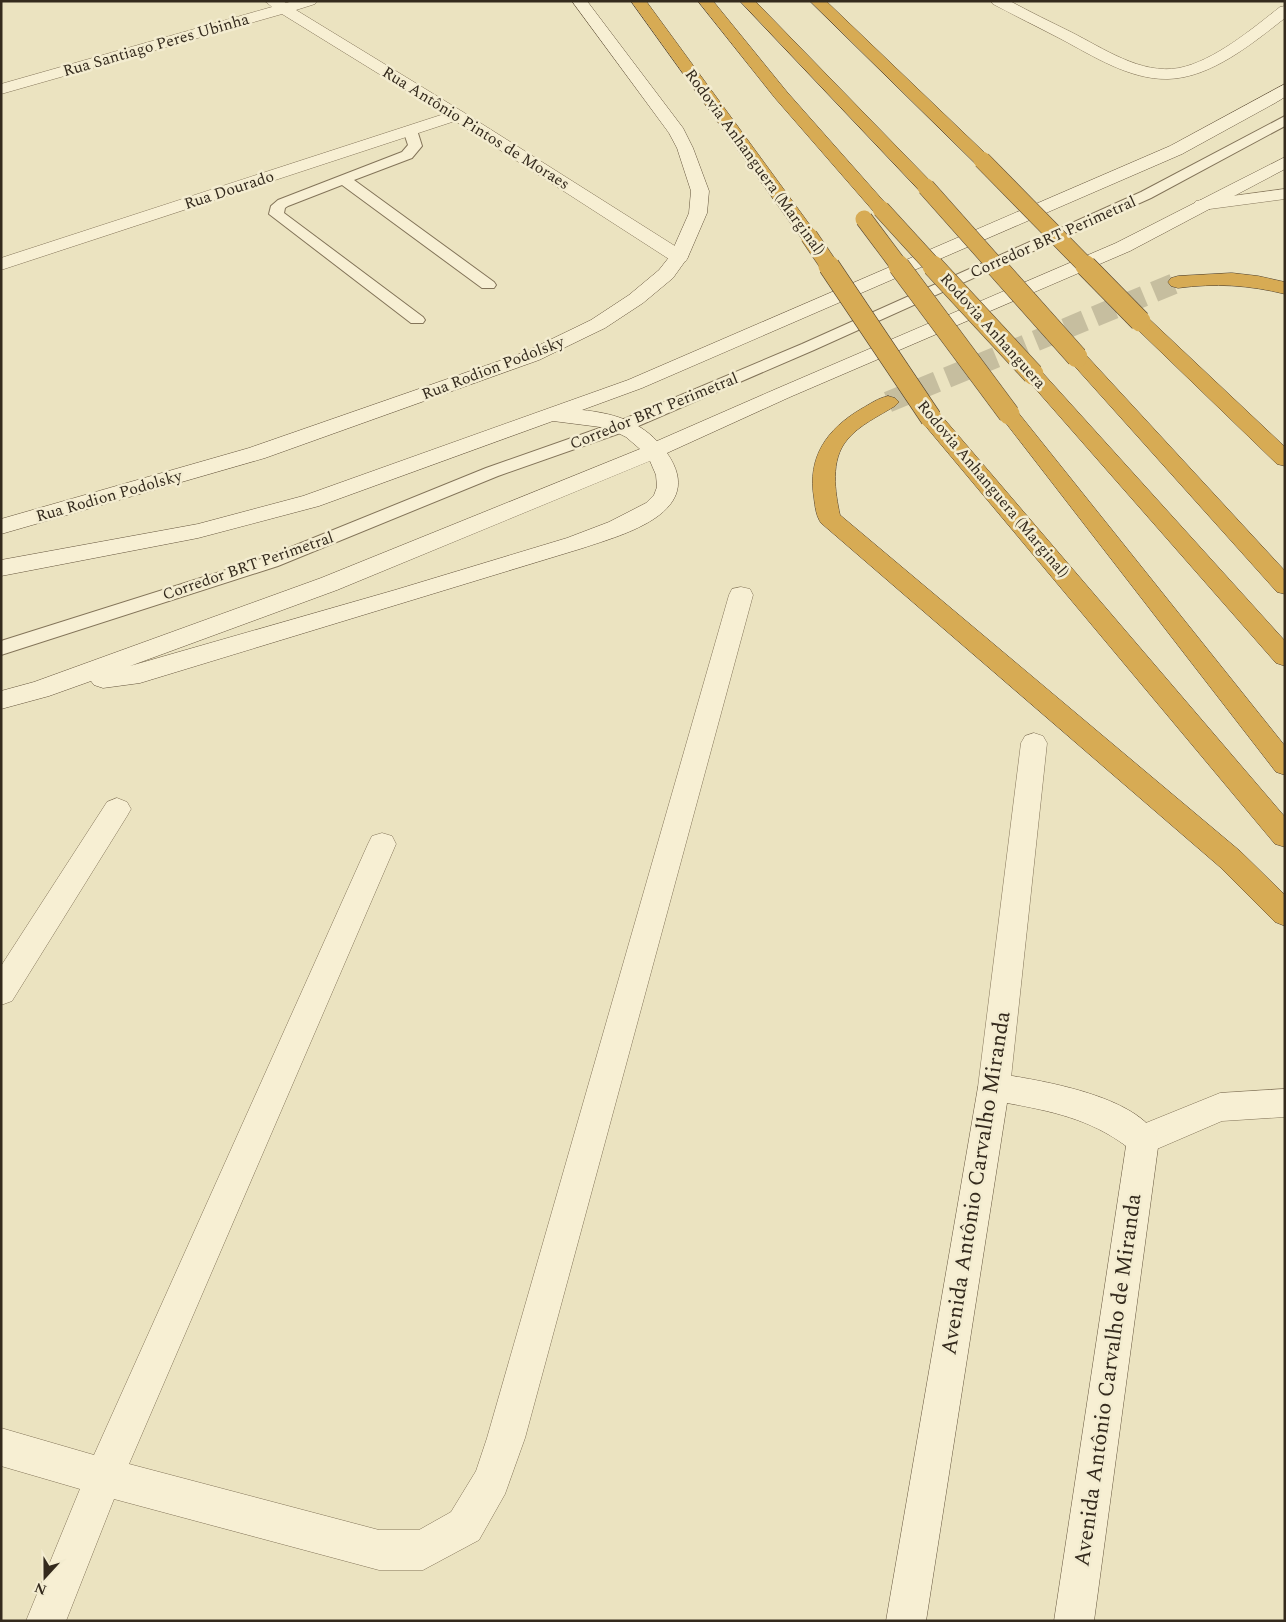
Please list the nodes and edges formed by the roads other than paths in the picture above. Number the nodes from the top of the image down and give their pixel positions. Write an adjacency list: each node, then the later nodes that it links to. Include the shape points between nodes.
1 (310, 1): 8 (street, Rua Santiago Peres Ubinha)
2 (579, 1): 20 (street, Rua Rodion Podolsky, via 677,132 685,148 700,191 698,213)
3 (638, 1): 42 (highway, Rodovia Anhanguera (Marginal), bridge, via 810,236 930,418)
4 (705, 1): 12 (highway, Rodovia Anhanguera)
5 (747, 1): 33 (highway, bridge, via 926,187)
6 (817, 1): 30 (highway, bridge, via 982,160 1140,321)
7 (998, 1): 9 (street, via 1112,58 1144,70 1169,74 1191,70 1207,62 1260,30)
8 (278, 5): 10 (street, Rua Santiago Peres Ubinha); 13 (street, Rua Antônio Pintos de Moraes)
9 (1285, 10)
10 (1, 90)
11 (1285, 90): 27 (street, via 1176,150 635,384)
12 (781, 94): 36 (highway, Rodovia Anhanguera, bridge); 40 (highway, bridge, via 864,219 1009,414)
13 (456, 115): 15 (street, Rua Dourado); 20 (street, Rua Antônio Pintos de Moraes)
14 (1285, 120): 28 (lane, Corredor BRT Perimetral, via 1146,195)
15 (410, 130): 17 (lane, via 415,146 411,152); 21 (street, Rua Dourado)
16 (1285, 162): 19 (street)
17 (343, 179): 23 (lane); 25 (lane, via 283,203 278,206 276,214)
18 (1285, 194): 19 (street)
19 (1202, 205): 29 (street, via 1123,247)
20 (679, 257): 31 (street, Rua Rodion Podolsky, via 666,274 636,299 598,324 532,356 257,453)
21 (1, 264)
22 (1178, 282): 24 (highway, via 1213,277 1261,281)
23 (488, 285)
24 (1285, 288)
25 (417, 320)
26 (888, 402): 44 (highway, via 859,419 838,437 827,459 823,486 829,518 1230,859)
27 (546, 414): 28 (street, via 582,416); 32 (street, via 429,460 311,501 198,531)
28 (623, 426): 29 (street, via 647,442); 35 (lane, Corredor BRT Perimetral, via 492,472 271,562)
29 (654, 451): 37 (street, via 329,584); 37 (street, via 662,461 668,480 665,498 637,517 592,536 140,674)
30 (1285, 459)
31 (1, 527)
32 (1, 568)
33 (1285, 586)
34 (741, 595): 50 (street, via 506,1438 492,1481 464,1526 423,1550 380,1550)
35 (1, 648)
36 (1285, 657)
37 (40, 690): 38 (street)
38 (1, 700)
39 (1034, 743): 46 (street, Avenida Antônio Carvalho Miranda)
40 (1285, 765)
41 (117, 808): 45 (street)
42 (1285, 836)
43 (382, 844): 50 (street)
44 (1285, 914)
45 (1, 992)
46 (994, 1087): 48 (street, via 1086,1106 1125,1125); 52 (street, Avenida Antônio Carvalho Miranda)
47 (1285, 1103): 48 (street, via 1220,1107)
48 (1143, 1140): 53 (street, Avenida Antônio Carvalho de Miranda)
49 (1, 1447): 50 (street)
50 (104, 1477): 51 (street)
51 (46, 1621)
52 (906, 1621)
53 (1074, 1621)

